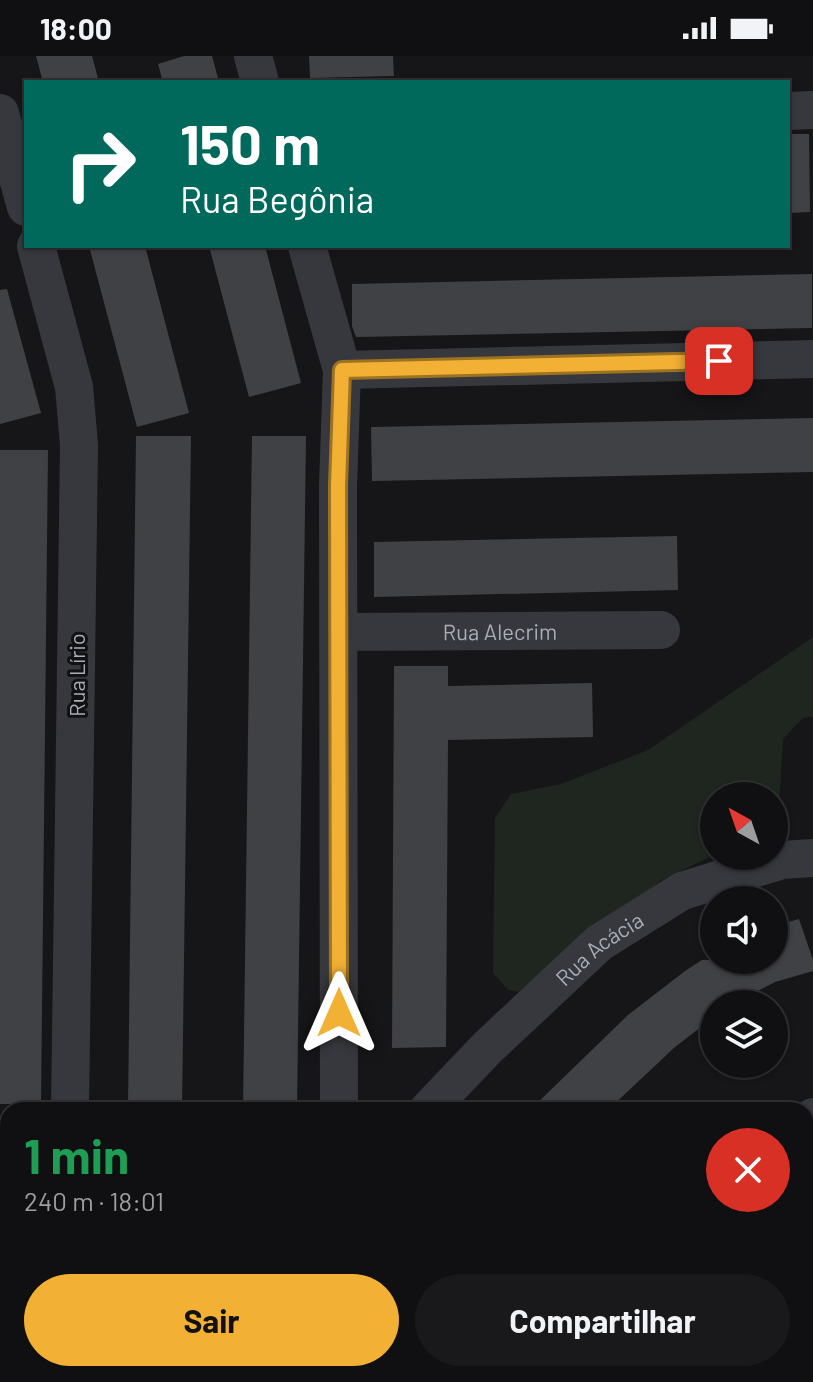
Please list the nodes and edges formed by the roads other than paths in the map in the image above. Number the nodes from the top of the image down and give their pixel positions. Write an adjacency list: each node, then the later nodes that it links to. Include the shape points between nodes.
1 (253, 56): 2 (street)
2 (259, 80)
3 (813, 110): 4 (street)
4 (790, 111)
5 (0, 113): 6 (street)
6 (19, 205)
7 (37, 248): 14 (street, Rua Lírio, via 74,387 79,445)
8 (308, 248): 10 (street)
9 (813, 359): 10 (street)
10 (342, 370): 12 (street)
11 (661, 630): 12 (street, Rua Alecrim)
12 (340, 632): 15 (street)
13 (813, 858): 16 (street, Rua Acácia, via 782,860 682,891 599,943)
14 (70, 1102)
15 (340, 1102)
16 (436, 1102)

